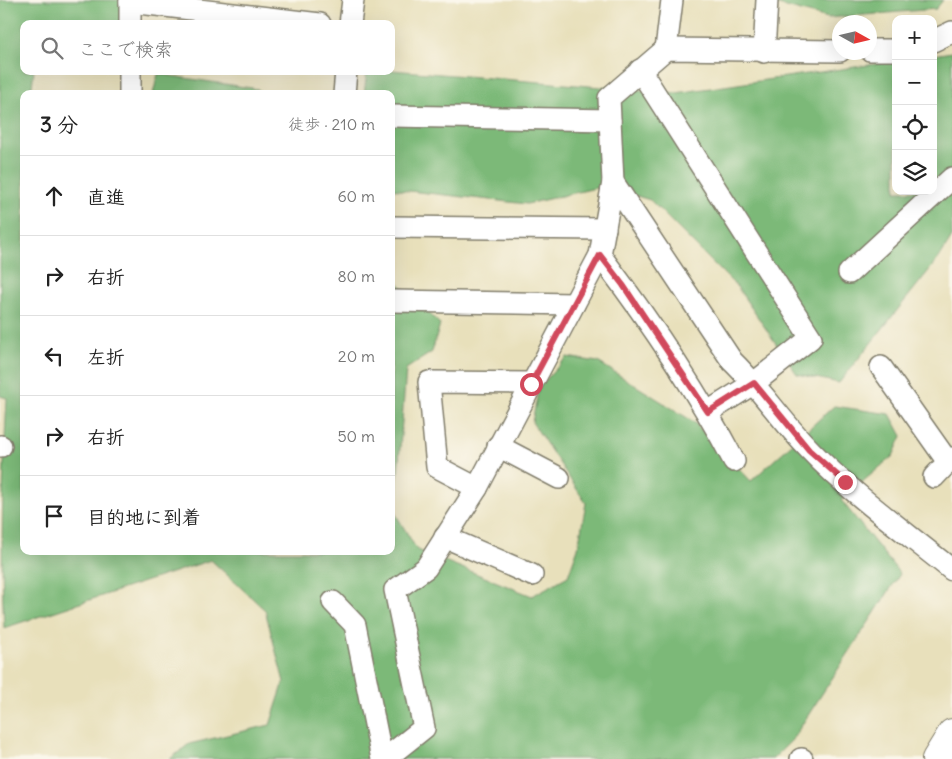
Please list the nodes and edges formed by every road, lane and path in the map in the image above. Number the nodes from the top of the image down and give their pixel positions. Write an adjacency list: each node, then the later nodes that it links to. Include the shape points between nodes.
1 (354, 0): 7 (street)
2 (672, 0): 10 (street)
3 (767, 0): 14 (street)
4 (130, 1): 5 (street); 6 (street)
5 (130, 20)
6 (287, 20)
7 (351, 20)
8 (952, 32): 9 (street)
9 (937, 39)
10 (666, 49): 14 (street); 15 (street)
11 (877, 50): 12 (street)
12 (892, 50)
13 (832, 51): 14 (street)
14 (764, 52)
15 (640, 70): 21 (street, via 609,98); 31 (street, via 811,338)
16 (130, 75): 18 (street)
17 (346, 75): 19 (street)
18 (130, 90)
19 (344, 90)
20 (395, 116): 21 (street)
21 (610, 120): 23 (street)
22 (952, 178): 27 (street)
23 (613, 182): 25 (street); 31 (street, via 732,361)
24 (395, 227): 25 (street)
25 (605, 229): 26 (street)
26 (600, 255): 29 (street); 33 (street)
27 (849, 273)
28 (395, 301): 29 (street)
29 (574, 304): 32 (street)
30 (881, 367): 36 (street)
31 (754, 383): 33 (street); 40 (street, via 809,450)
32 (531, 384): 34 (street); 38 (street, via 429,382 437,467)
33 (708, 412): 35 (street)
34 (498, 446): 37 (street); 38 (street)
35 (734, 461)
36 (945, 466)
37 (559, 478)
38 (477, 488): 39 (street)
39 (445, 537): 41 (street); 45 (street, via 426,568 395,590 424,728)
40 (952, 570)
41 (532, 575)
42 (333, 602): 44 (street, via 355,625)
43 (952, 733): 46 (main road)
44 (382, 759)
45 (386, 759)
46 (936, 759)

